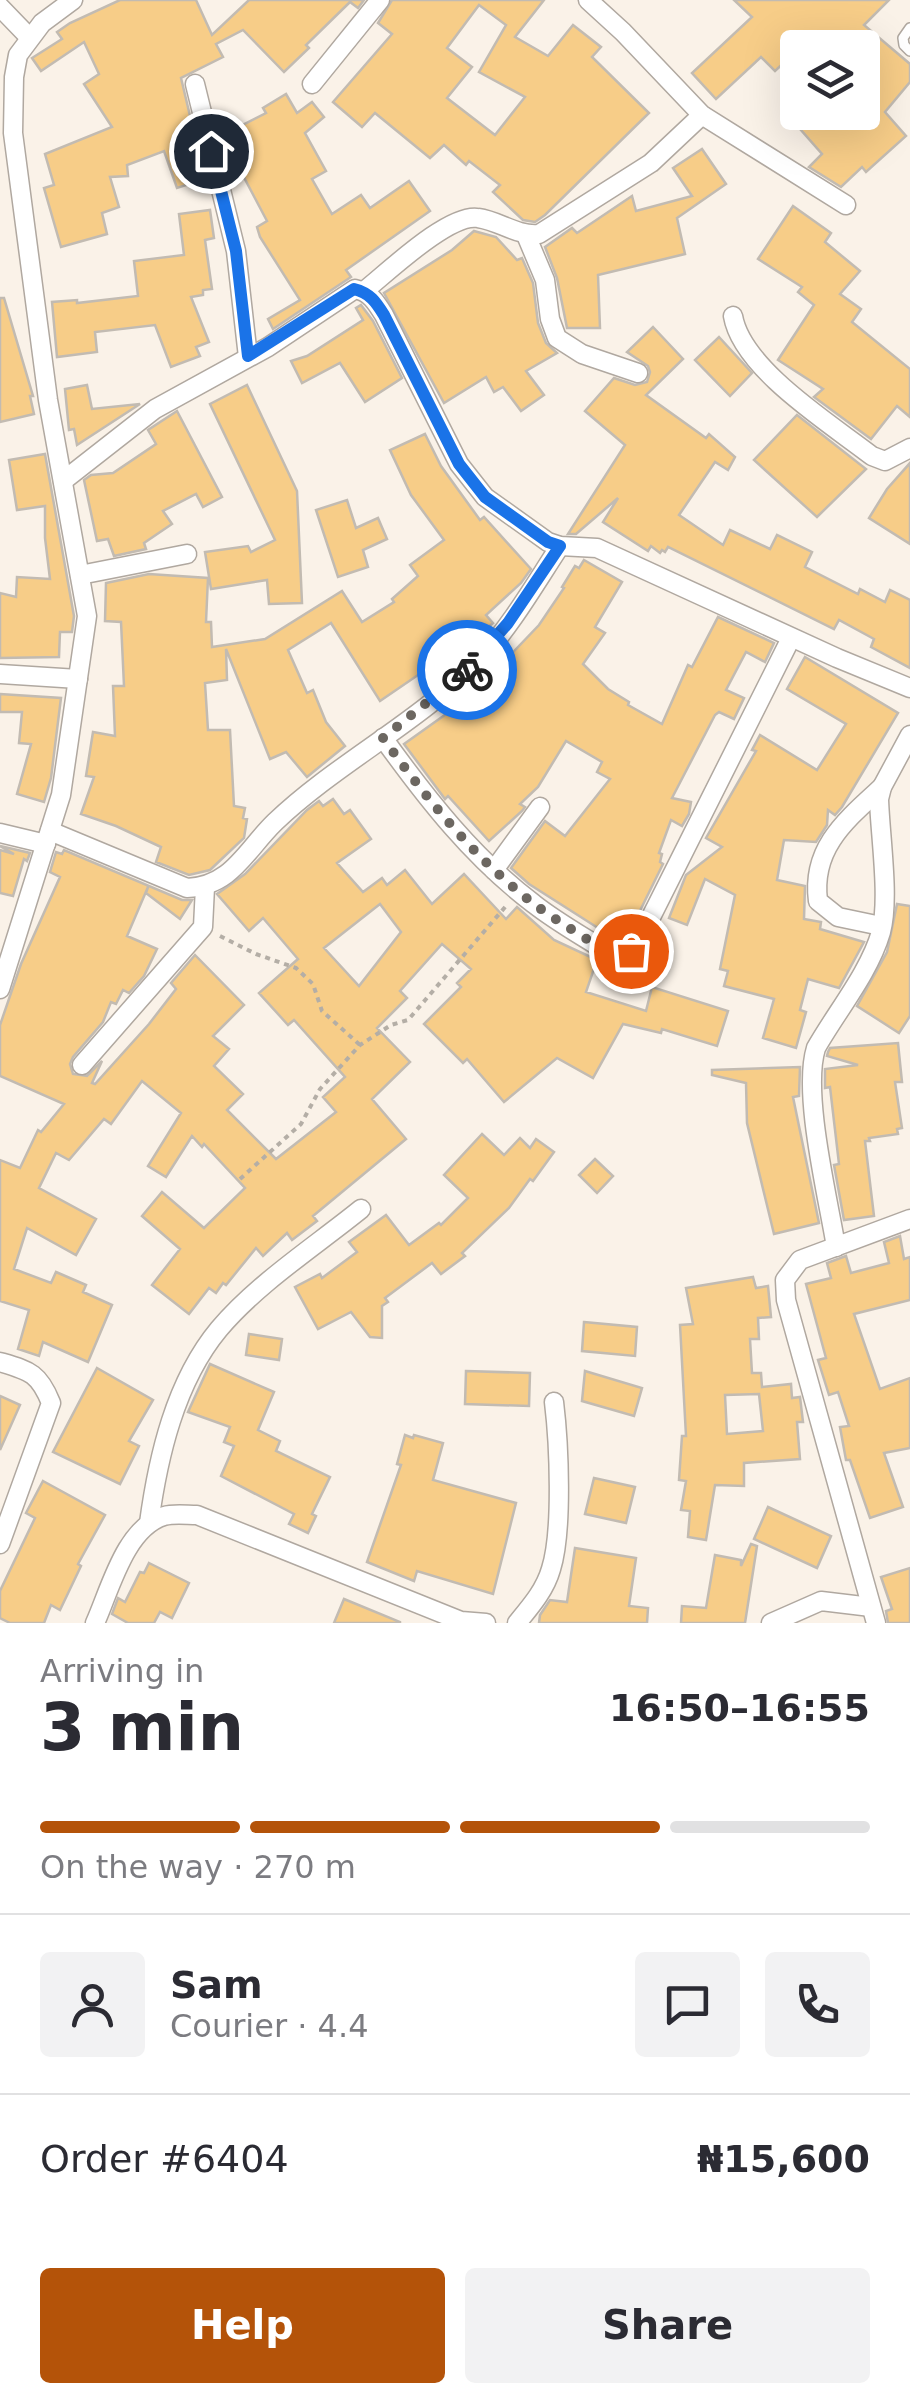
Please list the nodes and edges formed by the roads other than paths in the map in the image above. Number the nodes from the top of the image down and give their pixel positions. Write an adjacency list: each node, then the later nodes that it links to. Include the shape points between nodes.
1 (73, 0): 6 (street)
2 (380, 0): 9 (street)
3 (588, 0): 10 (street)
4 (0, 7): 6 (street)
5 (910, 28): 7 (lane, via 903,38)
6 (29, 37): 18 (street, via 14,76 13,133)
7 (910, 51)
8 (195, 84): 15 (street, via 236,251)
9 (312, 84)
10 (702, 115): 11 (street); 12 (street, via 651,163 539,234)
11 (846, 205)
12 (526, 235): 13 (street, via 475,216 463,220); 16 (street, via 545,280 557,338)
13 (364, 291): 15 (street, via 354,289); 19 (street, via 384,315 459,464 485,497)
14 (734, 316): 17 (street, via 753,356 872,456 885,461)
15 (248, 356): 18 (street, via 156,409)
16 (638, 373)
17 (910, 448)
18 (62, 481): 21 (street)
19 (560, 546): 22 (street, via 597,548); 27 (street, via 480,659)
20 (187, 554): 21 (street)
21 (80, 575): 24 (street, via 87,616)
22 (792, 638): 25 (street); 32 (street, via 631,951 612,955)
23 (0, 674): 24 (street)
24 (78, 679): 31 (street)
25 (910, 688)
26 (910, 735): 28 (street)
27 (383, 738): 32 (street, via 432,805); 33 (street, via 276,821 222,881)
28 (882, 786): 34 (street); 34 (street, via 842,826 815,879 818,900 838,917)
29 (540, 807): 32 (street)
30 (0, 833): 31 (street)
31 (48, 838): 33 (street, via 188,888); 35 (street)
32 (494, 870)
33 (205, 887): 36 (street, via 203,928)
34 (881, 926): 39 (street, via 812,1060)
35 (0, 988)
36 (82, 1065)
37 (361, 1209): 42 (street, via 218,1330 181,1392)
38 (910, 1219): 39 (street)
39 (836, 1246): 44 (street, via 790,1270 786,1300)
40 (0, 1362): 43 (street, via 42,1382 50,1404)
41 (554, 1402): 47 (street, via 552,1569)
42 (149, 1523): 45 (street, via 132,1543); 46 (street, via 167,1514 197,1516 461,1621)
43 (0, 1544)
44 (873, 1615): 48 (street, via 820,1601)
45 (95, 1623)
46 (486, 1623)
47 (517, 1623)
48 (771, 1623)

